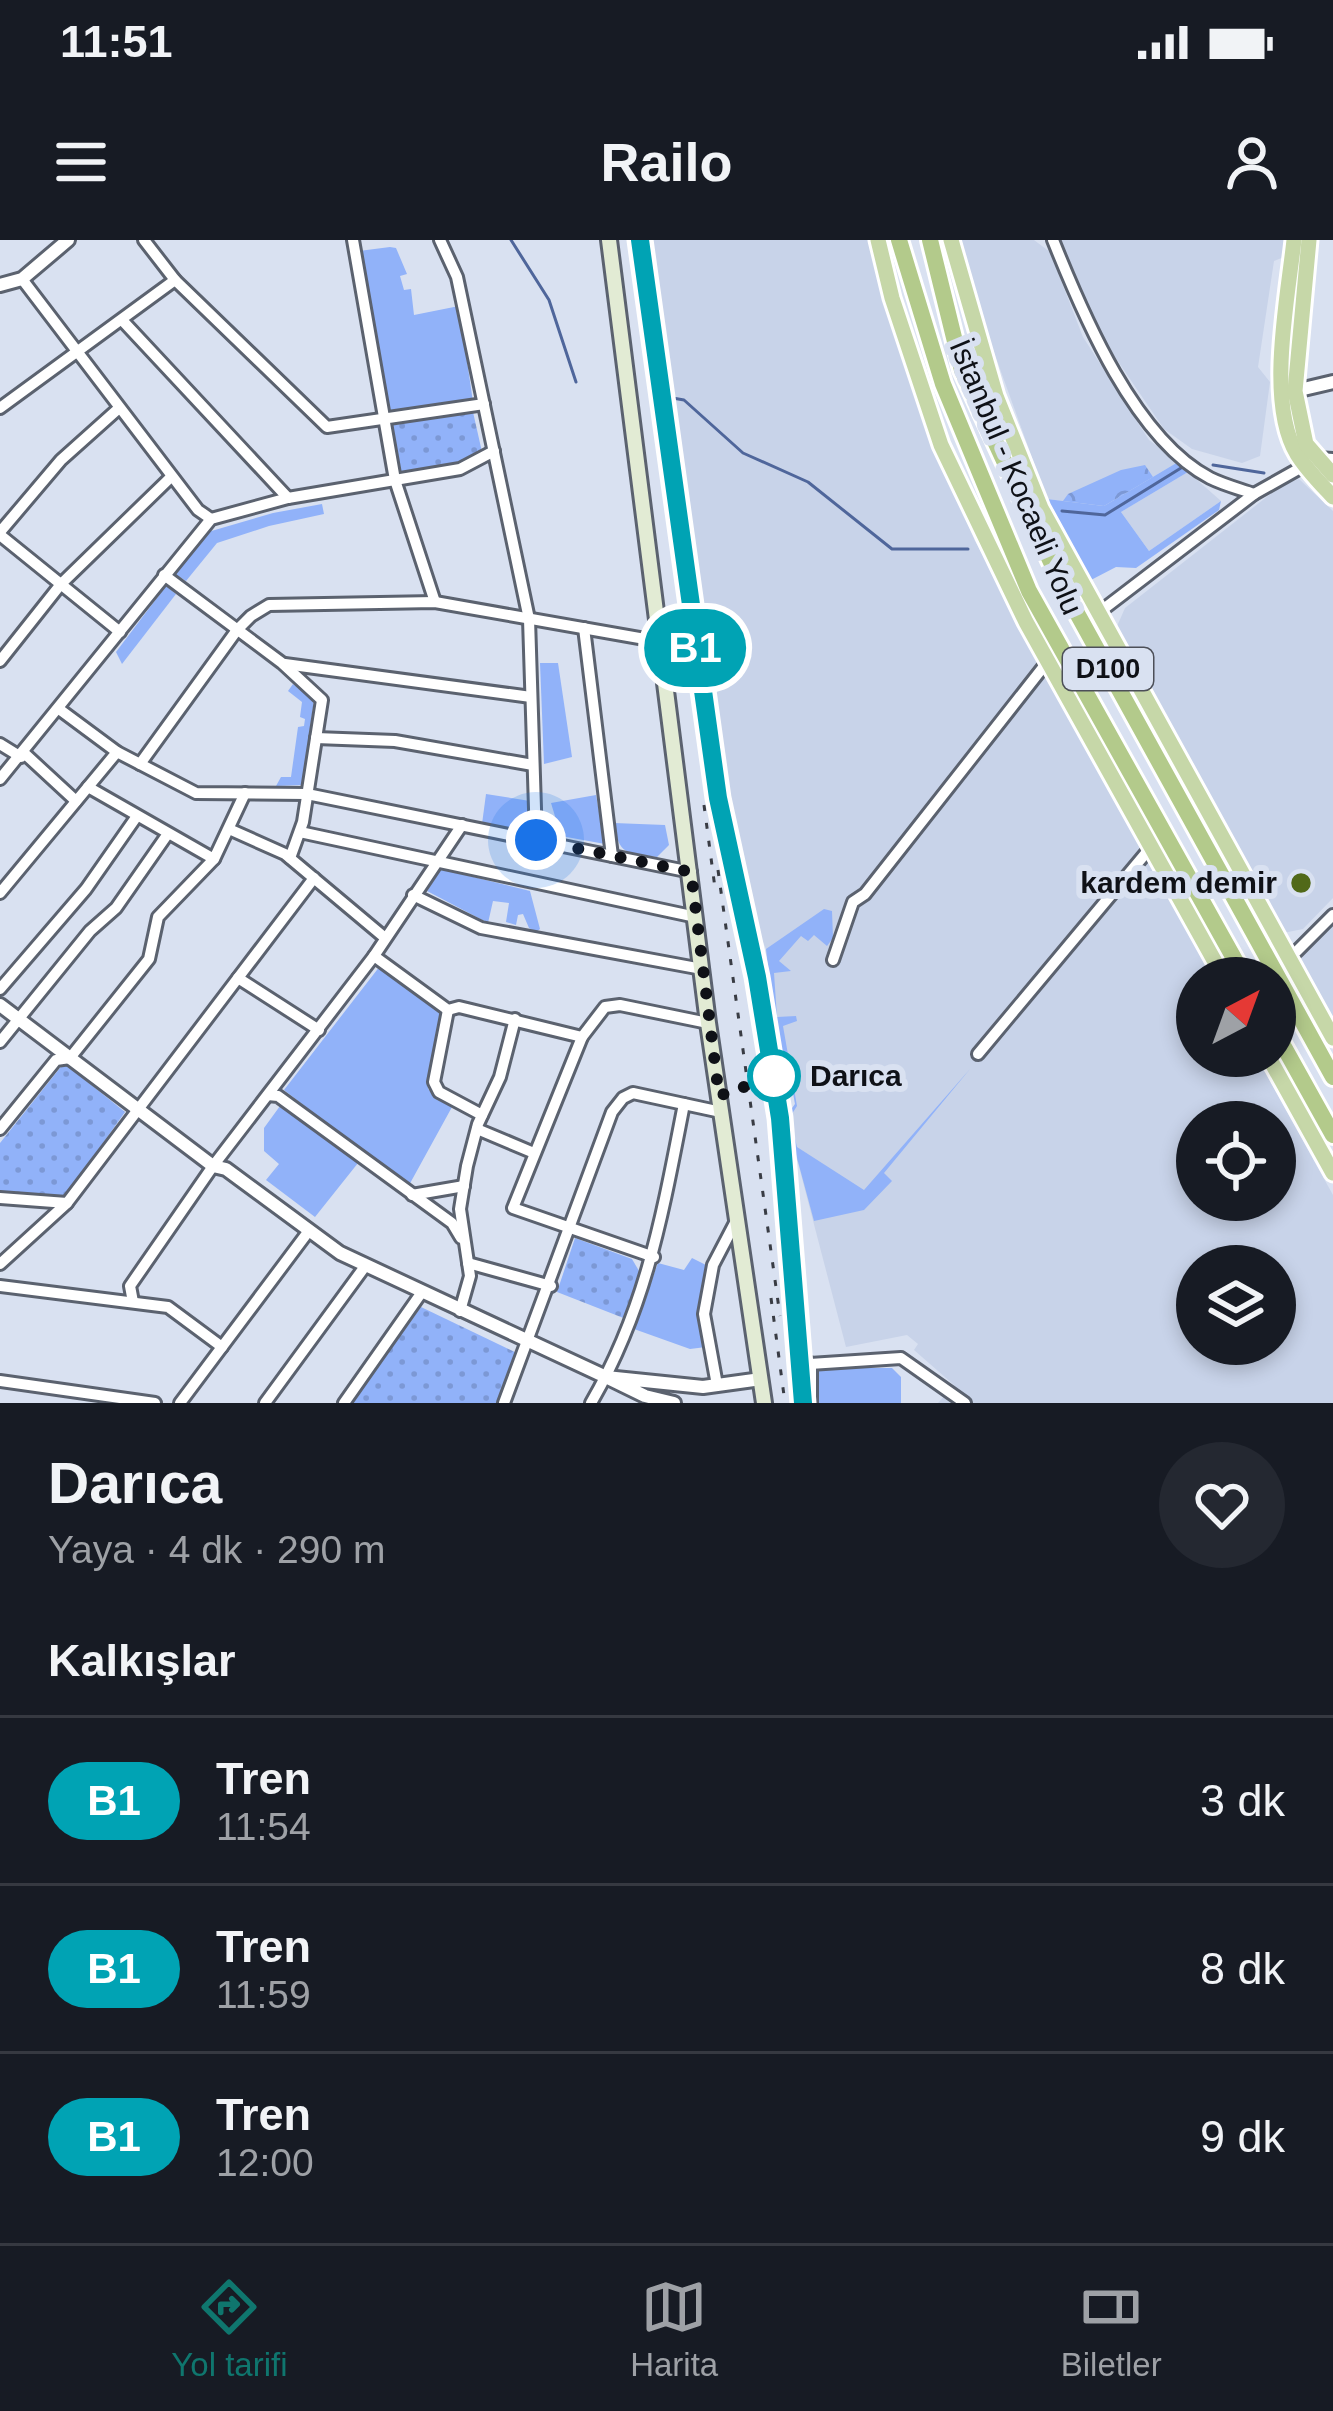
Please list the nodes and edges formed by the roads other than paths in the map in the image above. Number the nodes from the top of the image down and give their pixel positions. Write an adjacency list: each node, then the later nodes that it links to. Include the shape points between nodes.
1 (68, 240): 13 (street)
2 (144, 240): 14 (street)
3 (353, 240): 23 (street)
4 (440, 240): 20 (street, via 457,277)
5 (609, 240): 42 (main road)
6 (878, 240): 44 (main road, via 941,445)
7 (899, 240): 80 (highway, İstanbul - Kocaeli Yolu / D100, via 943,384 1029,591)
8 (930, 240): 98 (highway, D100, via 962,370 1062,586)
9 (951, 240): 37 (main road, via 996,396 1041,508)
10 (1053, 240): 29 (street, via 1093,339 1160,435 1208,477)
11 (1294, 240): 25 (main road, via 1280,369 1295,452)
12 (1309, 240): 19 (main road)
13 (22, 279): 15 (street); 17 (street)
14 (175, 280): 16 (street); 23 (street, via 327,428)
15 (0, 285)
16 (122, 320): 17 (street); 31 (street)
17 (77, 354): 21 (street); 22 (street)
18 (1333, 382): 19 (street)
19 (1295, 391): 25 (main road, via 1306,444)
20 (484, 404): 23 (street); 24 (street)
21 (0, 408)
22 (118, 409): 27 (street); 33 (street, via 61,460)
23 (384, 421): 28 (street)
24 (494, 451): 28 (street, via 460,469); 38 (street)
25 (1319, 461): 26 (main road); 29 (street); 30 (main road)
26 (1333, 476)
27 (171, 477): 32 (street); 35 (street)
28 (395, 480): 31 (street); 36 (street)
29 (1254, 494): 37 (street)
30 (1333, 497)
31 (288, 498): 32 (street)
32 (211, 519): 34 (street)
33 (0, 533): 35 (street)
34 (164, 575): 40 (street); 41 (street)
35 (61, 584): 41 (street); 43 (street)
36 (435, 602): 38 (street); 40 (street, via 269,605)
37 (1097, 614): 78 (main road)
38 (529, 619): 39 (street); 46 (street)
39 (584, 628): 42 (street); 66 (street)
40 (238, 630): 45 (street); 52 (street)
41 (120, 632): 47 (street)
42 (662, 642): 70 (main road)
43 (0, 661)
44 (1048, 662): 65 (main road); 81 (street, via 853,902)
45 (282, 663): 46 (street); 48 (street, via 322,700)
46 (531, 697): 53 (street)
47 (59, 710): 50 (street); 51 (street)
48 (316, 738): 53 (street, via 395,741); 57 (street)
49 (0, 744): 51 (street)
50 (117, 752): 52 (street); 55 (street)
51 (23, 755): 54 (street); 58 (street)
52 (140, 764): 56 (street, via 196,793)
53 (533, 765): 64 (street)
54 (0, 779)
55 (88, 787): 58 (street); 59 (street)
56 (245, 794): 57 (street); 61 (street)
57 (307, 794): 60 (street); 62 (street)
58 (76, 801): 72 (street)
59 (136, 816): 63 (street); 84 (street, via 86,889)
60 (461, 825): 64 (street); 69 (street)
61 (230, 829): 67 (street); 68 (street)
62 (300, 832): 67 (street); 69 (street)
63 (167, 835): 68 (street); 87 (street, via 116,908)
64 (536, 840): 66 (street)
65 (1151, 847): 79 (main road); 94 (street)
66 (612, 856): 70 (street)
67 (290, 858): 71 (street)
68 (214, 859): 95 (street, via 158,917 149,959)
69 (437, 861): 73 (street); 75 (street)
70 (691, 872): 75 (main road)
71 (314, 878): 76 (street); 83 (street)
72 (0, 893)
73 (413, 895): 76 (street); 82 (street, via 481,928)
74 (1333, 915): 78 (street)
75 (696, 917): 82 (main road)
76 (384, 937): 77 (street)
77 (374, 956): 86 (street); 90 (street)
78 (1286, 956): 92 (main road)
79 (1212, 957)
80 (1233, 957)
81 (833, 960)
82 (702, 969): 89 (main road)
83 (238, 978): 90 (street); 101 (street)
84 (0, 988)
85 (0, 1005): 87 (street)
86 (448, 1010): 88 (street); 103 (street, via 434,1082)
87 (18, 1019): 93 (street); 95 (street)
88 (515, 1019): 91 (street); 103 (street)
89 (708, 1023): 91 (street, via 620,1005 605,1007); 102 (main road)
90 (319, 1030): 99 (street)
91 (581, 1037): 107 (street)
92 (1333, 1038)
93 (0, 1042)
94 (978, 1054)
95 (70, 1058): 101 (street); 104 (street, via 56,1060)
96 (1296, 1069): 106 (highway)
97 (1280, 1077): 109 (main road)
98 (1333, 1077)
99 (268, 1095): 108 (street); 111 (street)
100 (683, 1104): 102 (street); 115 (street, via 623,1098); 118 (street)
101 (136, 1109): 108 (street); 113 (street)
102 (721, 1112): 114 (main road)
103 (482, 1115): 105 (street)
104 (0, 1129)
105 (477, 1130): 107 (street); 110 (street)
106 (1333, 1135)
107 (534, 1153): 115 (street, via 512,1208)
108 (213, 1166): 116 (street); 125 (street, via 130,1286)
109 (1333, 1173)
110 (464, 1186): 111 (street); 117 (street)
111 (412, 1195): 117 (street, via 452,1223)
112 (0, 1198): 113 (street)
113 (67, 1203): 120 (street)
114 (736, 1221): 131 (main road); 133 (street, via 713,1265 704,1314)
115 (573, 1226): 118 (street); 123 (street)
116 (308, 1232): 121 (street); 128 (street)
117 (466, 1246): 119 (street)
118 (654, 1257): 130 (street)
119 (468, 1263): 123 (street); 126 (street)
120 (0, 1264)
121 (366, 1265): 124 (street); 138 (street)
122 (0, 1286): 125 (street)
123 (550, 1286): 127 (street)
124 (422, 1292): 126 (street); 139 (street)
125 (133, 1302): 128 (street, via 168,1307)
126 (460, 1311): 127 (street)
127 (530, 1342): 130 (street); 140 (street)
128 (222, 1347): 137 (street)
129 (810, 1364): 145 (street); 146 (street, via 901,1358)
130 (606, 1377): 134 (street); 141 (street)
131 (760, 1379): 133 (street); 135 (main road)
132 (0, 1381): 136 (street)
133 (710, 1386): 134 (street); 143 (street)
134 (645, 1394): 142 (street)
135 (764, 1402): 144 (street)
136 (155, 1403)
137 (181, 1403)
138 (265, 1403)
139 (344, 1403)
140 (504, 1403)
141 (591, 1403)
142 (674, 1403)
143 (702, 1403)
144 (752, 1403)
145 (810, 1403)
146 (965, 1403)

